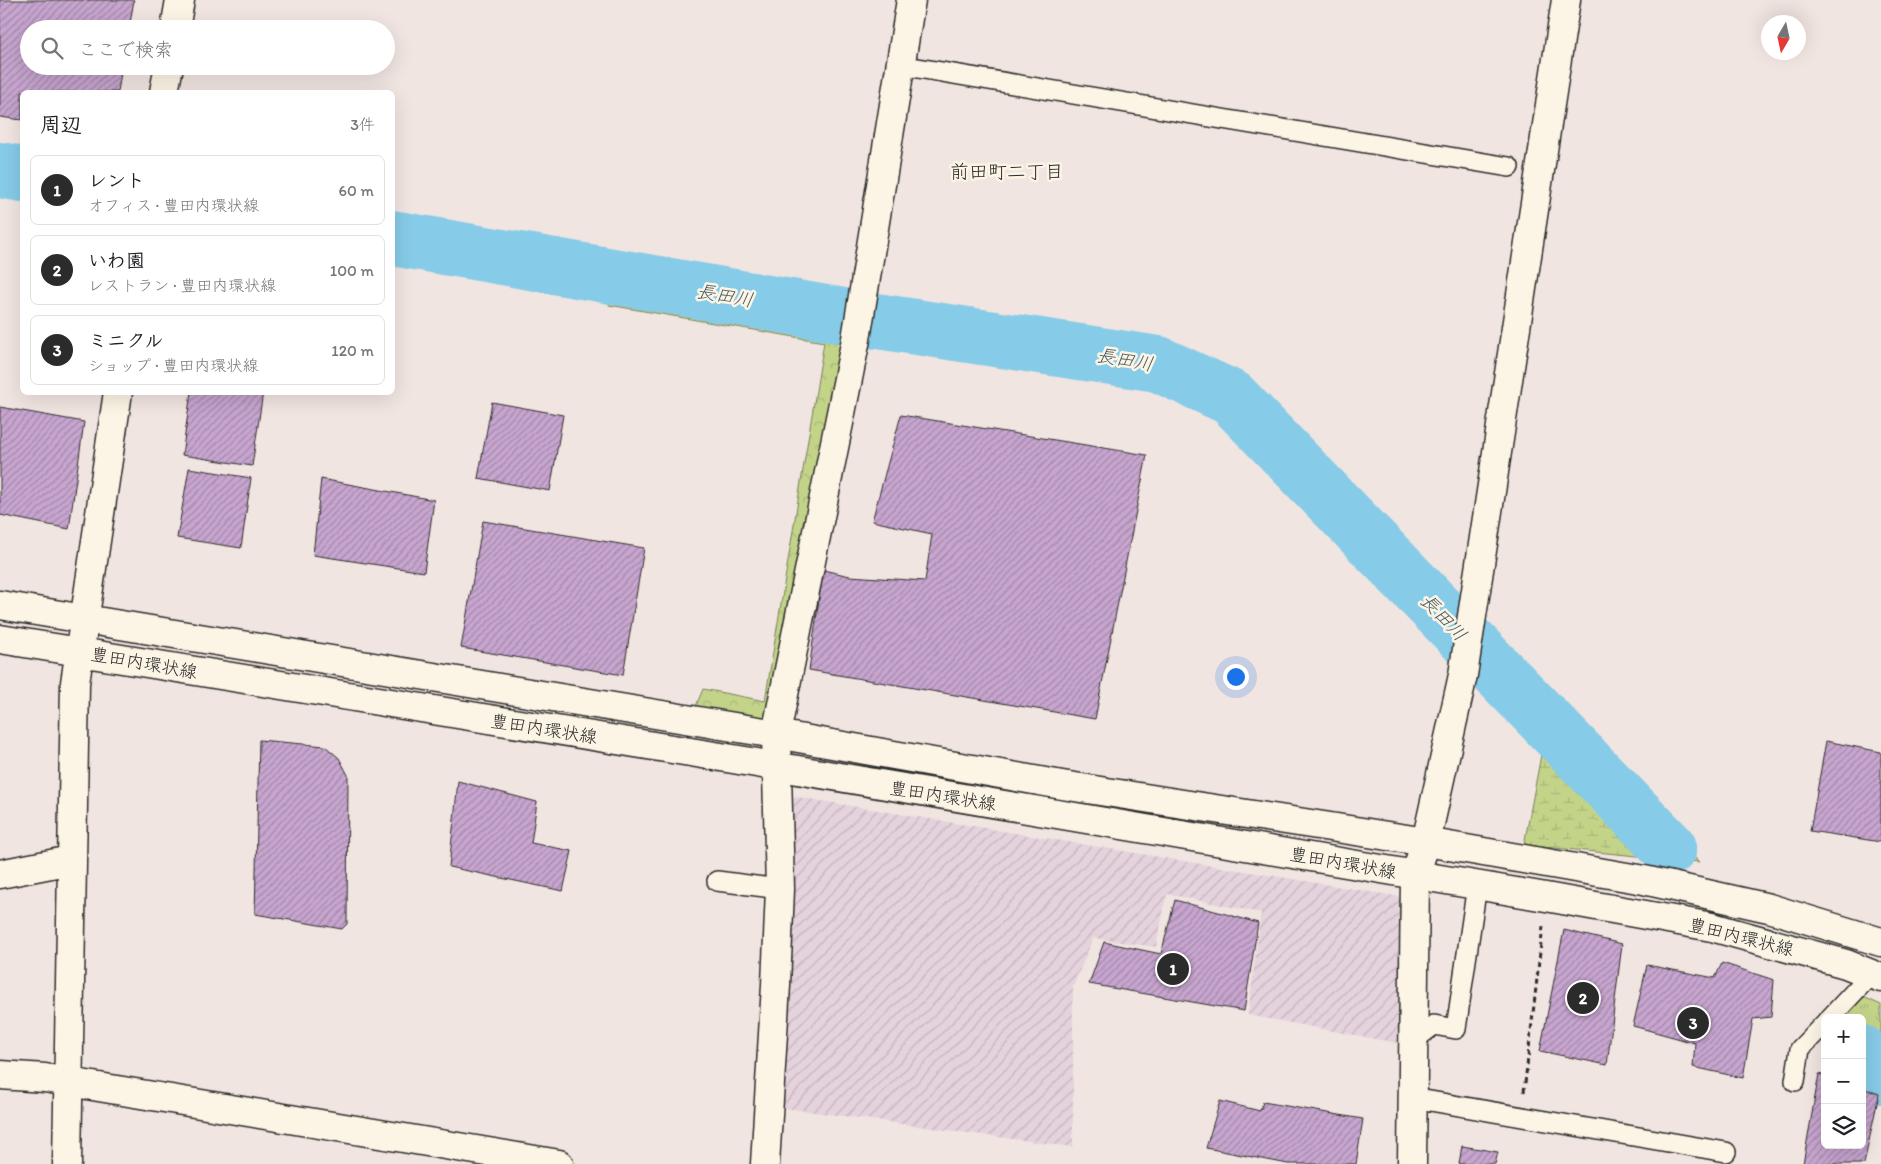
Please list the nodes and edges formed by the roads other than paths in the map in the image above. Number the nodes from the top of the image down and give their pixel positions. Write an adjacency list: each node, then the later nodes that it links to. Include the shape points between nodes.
1 (180, 0): 4 (street)
2 (911, 0): 5 (street)
3 (1566, 0): 16 (street, via 1463,676)
4 (177, 20)
5 (900, 65): 8 (lane); 14 (street, via 856,338)
6 (167, 75): 7 (street)
7 (164, 90)
8 (1509, 167)
9 (118, 395): 11 (street)
10 (0, 605): 11 (street, 豊田内環状線)
11 (85, 618): 13 (street); 14 (street, 豊田内環状線)
12 (0, 639): 13 (street, 豊田内環状線)
13 (80, 652): 15 (street, 豊田内環状線); 17 (street, via 75,683)
14 (776, 734): 15 (street); 16 (street, 豊田内環状線, via 1062,785)
15 (778, 768): 19 (street, 豊田内環状線); 22 (street)
16 (1426, 842): 19 (street); 23 (street, 豊田内環状線, via 1708,893 1786,912)
17 (71, 860): 18 (street); 30 (street)
18 (0, 874)
19 (1415, 875): 21 (street, 豊田内環状線); 27 (street)
20 (717, 881): 22 (lane)
21 (1477, 885): 24 (street, 豊田内環状線, via 1712,927 1846,964); 27 (lane, via 1456,1029 1434,1025)
22 (780, 889): 35 (street)
23 (1881, 942)
24 (1869, 981): 25 (lane)
25 (1834, 1014)
26 (1821, 1028): 29 (lane, via 1800,1049)
27 (1414, 1040): 31 (street)
28 (0, 1075): 30 (street)
29 (1795, 1081)
30 (69, 1083): 33 (street); 34 (street)
31 (1413, 1098): 32 (lane); 36 (street)
32 (1726, 1152)
33 (67, 1164)
34 (559, 1164)
35 (765, 1164)
36 (1412, 1164)

